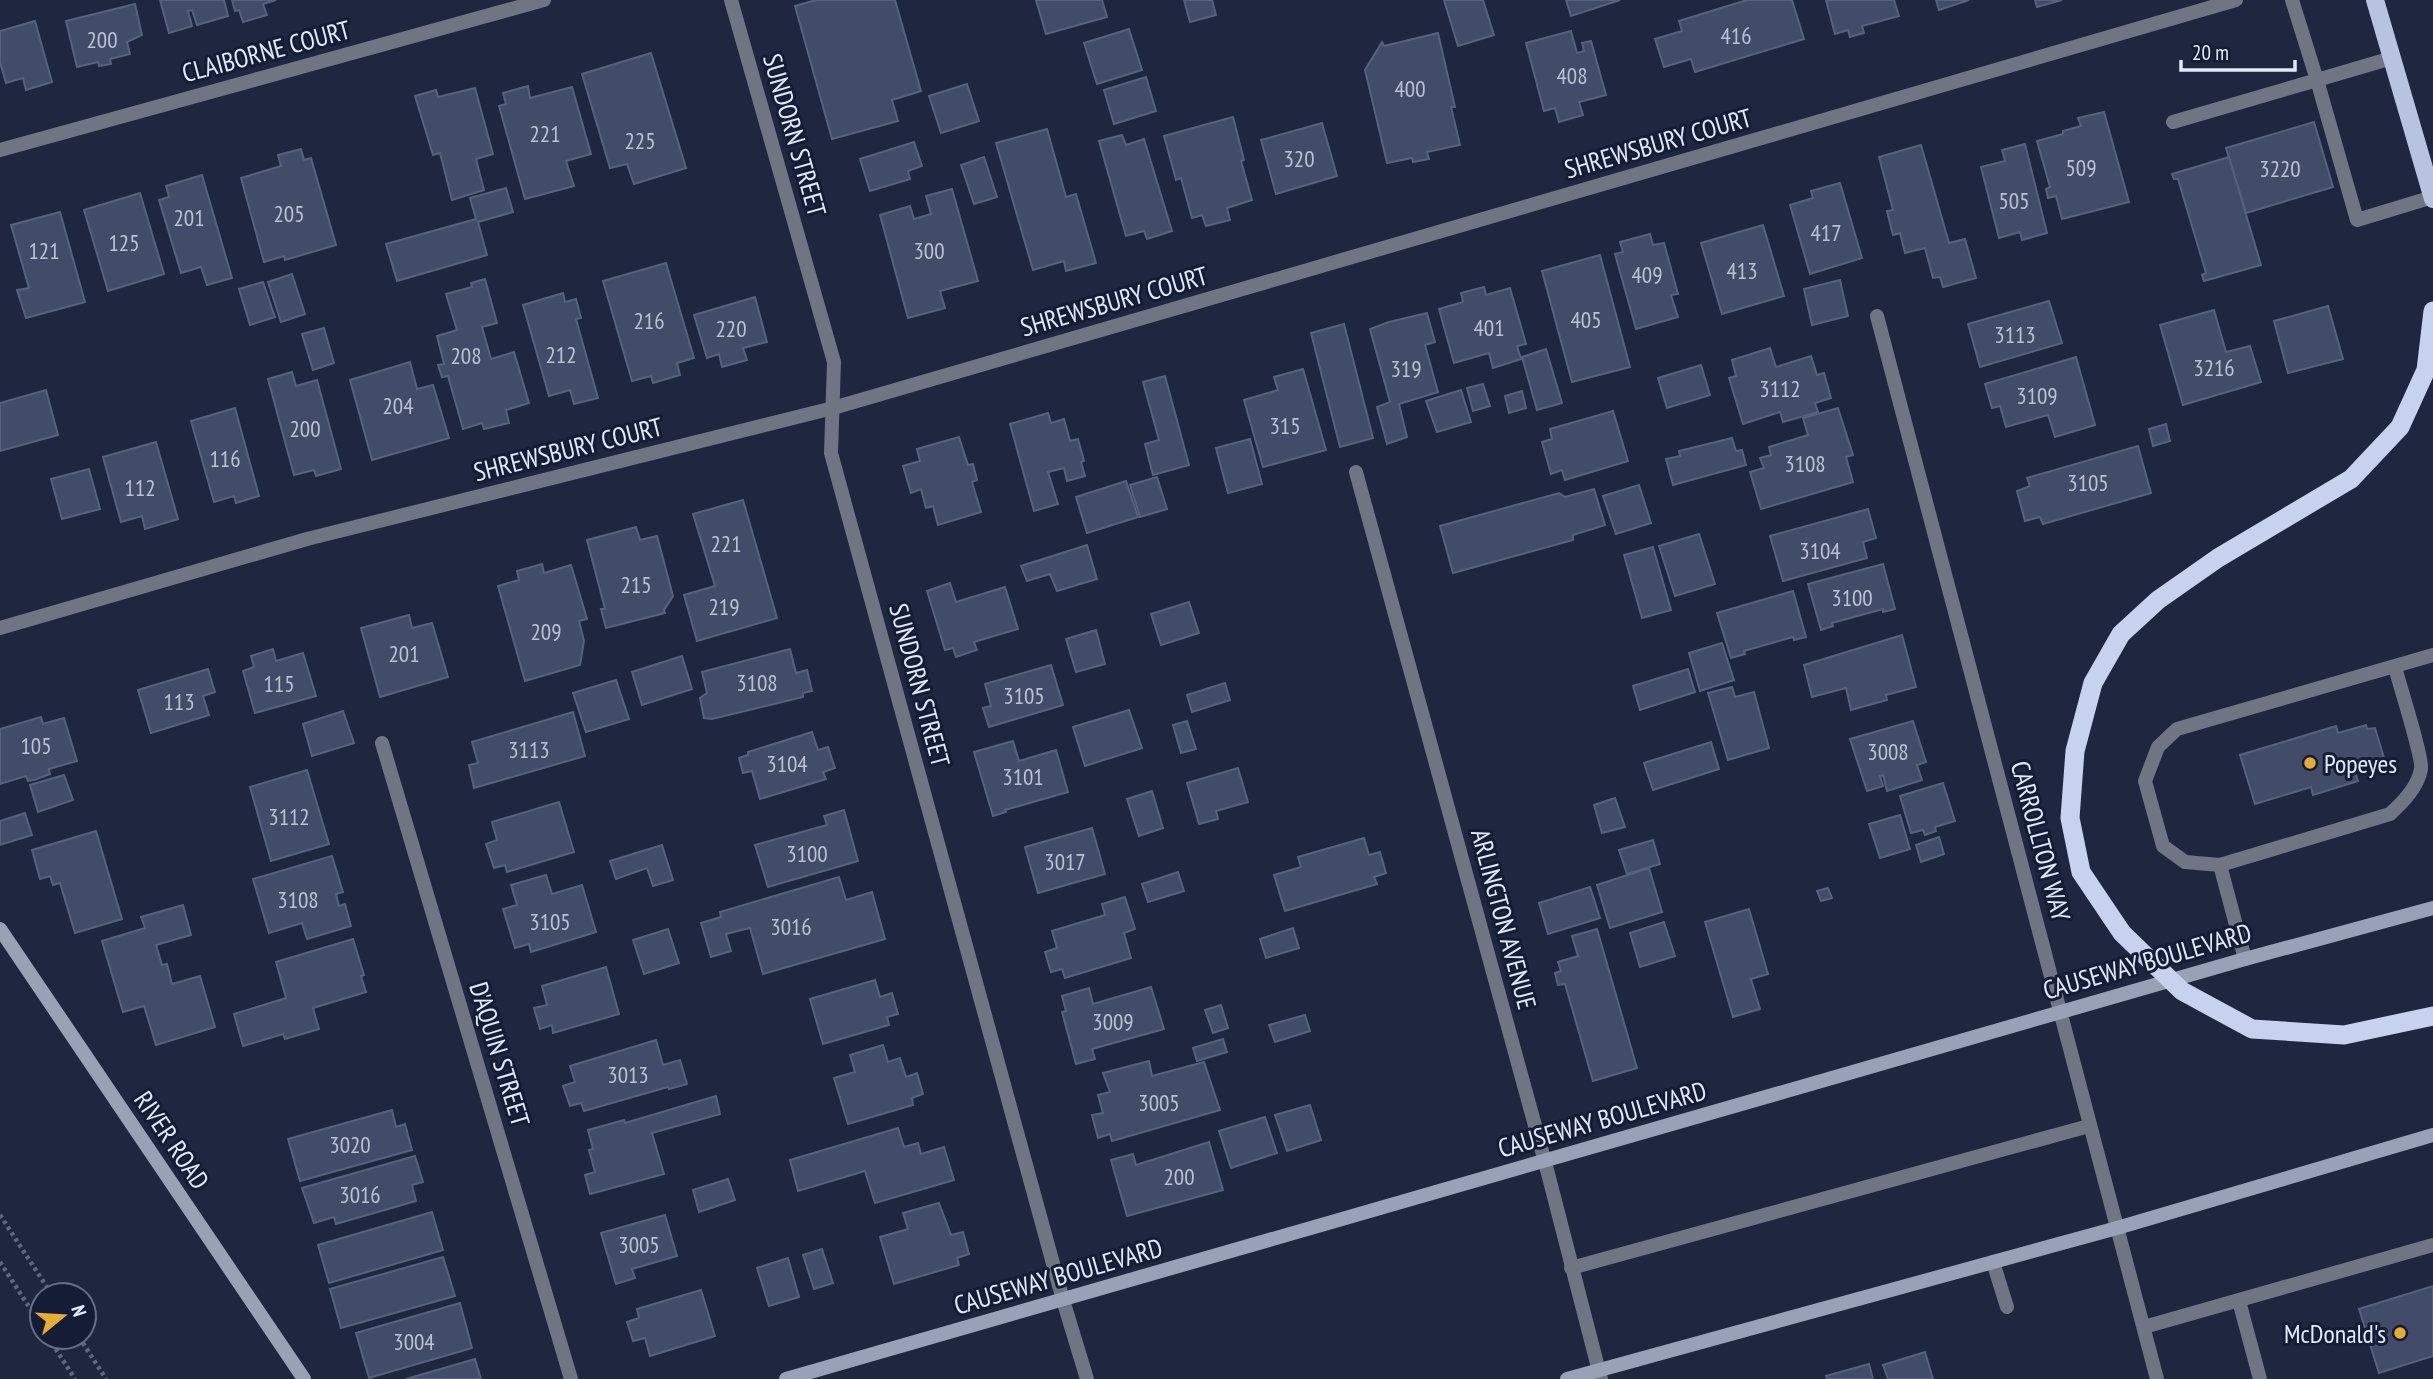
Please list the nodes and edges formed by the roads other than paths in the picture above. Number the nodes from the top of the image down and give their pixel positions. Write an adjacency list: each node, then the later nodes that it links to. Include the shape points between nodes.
1 (544, 0): 9 (street, CLAIBORNE COURT)
2 (731, 0): 13 (street, SUNDORN STREET, via 834,362)
3 (2236, 0): 13 (street, SHREWSBURY COURT)
4 (2292, 0): 7 (street)
5 (2375, 0): 6 (main road)
6 (2392, 58): 7 (street); 10 (main road)
7 (2317, 80): 8 (street); 10 (street, via 2357,220)
8 (2173, 122)
9 (0, 150)
10 (2433, 198)
11 (2433, 311): 24 (highway, via 2426,370 2400,427 2351,479 2218,558 2158,600 2121,634 2093,683 2075,751 2070,818 2081,872 2122,933 2182,991 2252,1029 2344,1035)
12 (1877, 316): 23 (street, CARROLLTON WAY)
13 (833, 408): 15 (street, SHREWSBURY COURT, via 307,539); 32 (street, SUNDORN STREET, via 831,453)
14 (1356, 472): 27 (street, ARLINGTON AVENUE)
15 (0, 628)
16 (2433, 655): 17 (street)
17 (2395, 667): 19 (street, via 2422,767 2404,801 2390,814); 19 (street, via 2177,729 2158,747 2145,782 2163,846 2185,862)
18 (382, 743): 38 (street, D'AQUIN STREET)
19 (2220, 865): 22 (street)
20 (2433, 908): 22 (main road, CAUSEWAY BOULEVARD)
21 (0, 929): 37 (main road, RIVER ROAD)
22 (2245, 959): 23 (main road, CAUSEWAY BOULEVARD)
23 (2060, 1012): 25 (street, CARROLLTON WAY); 27 (main road, CAUSEWAY BOULEVARD)
24 (2433, 1016)
25 (2089, 1126): 28 (street, CARROLLTON WAY); 31 (street)
26 (2433, 1135): 28 (main road)
27 (1545, 1162): 31 (street, ARLINGTON AVENUE); 32 (main road, CAUSEWAY BOULEVARD)
28 (2118, 1228): 30 (main road); 35 (street, CARROLLTON WAY)
29 (2433, 1245): 33 (street)
30 (1993, 1262): 34 (street); 36 (main road)
31 (1571, 1268): 36 (street, ARLINGTON AVENUE)
32 (1063, 1300): 39 (main road, CAUSEWAY BOULEVARD); 40 (street, SUNDORN STREET)
33 (2239, 1301): 35 (street); 43 (street)
34 (2007, 1307)
35 (2144, 1327): 42 (street, CARROLLTON WAY)
36 (1600, 1374): 41 (main road)
37 (304, 1379)
38 (571, 1379)
39 (786, 1379)
40 (1087, 1379)
41 (1567, 1379)
42 (2157, 1379)
43 (2260, 1379)

